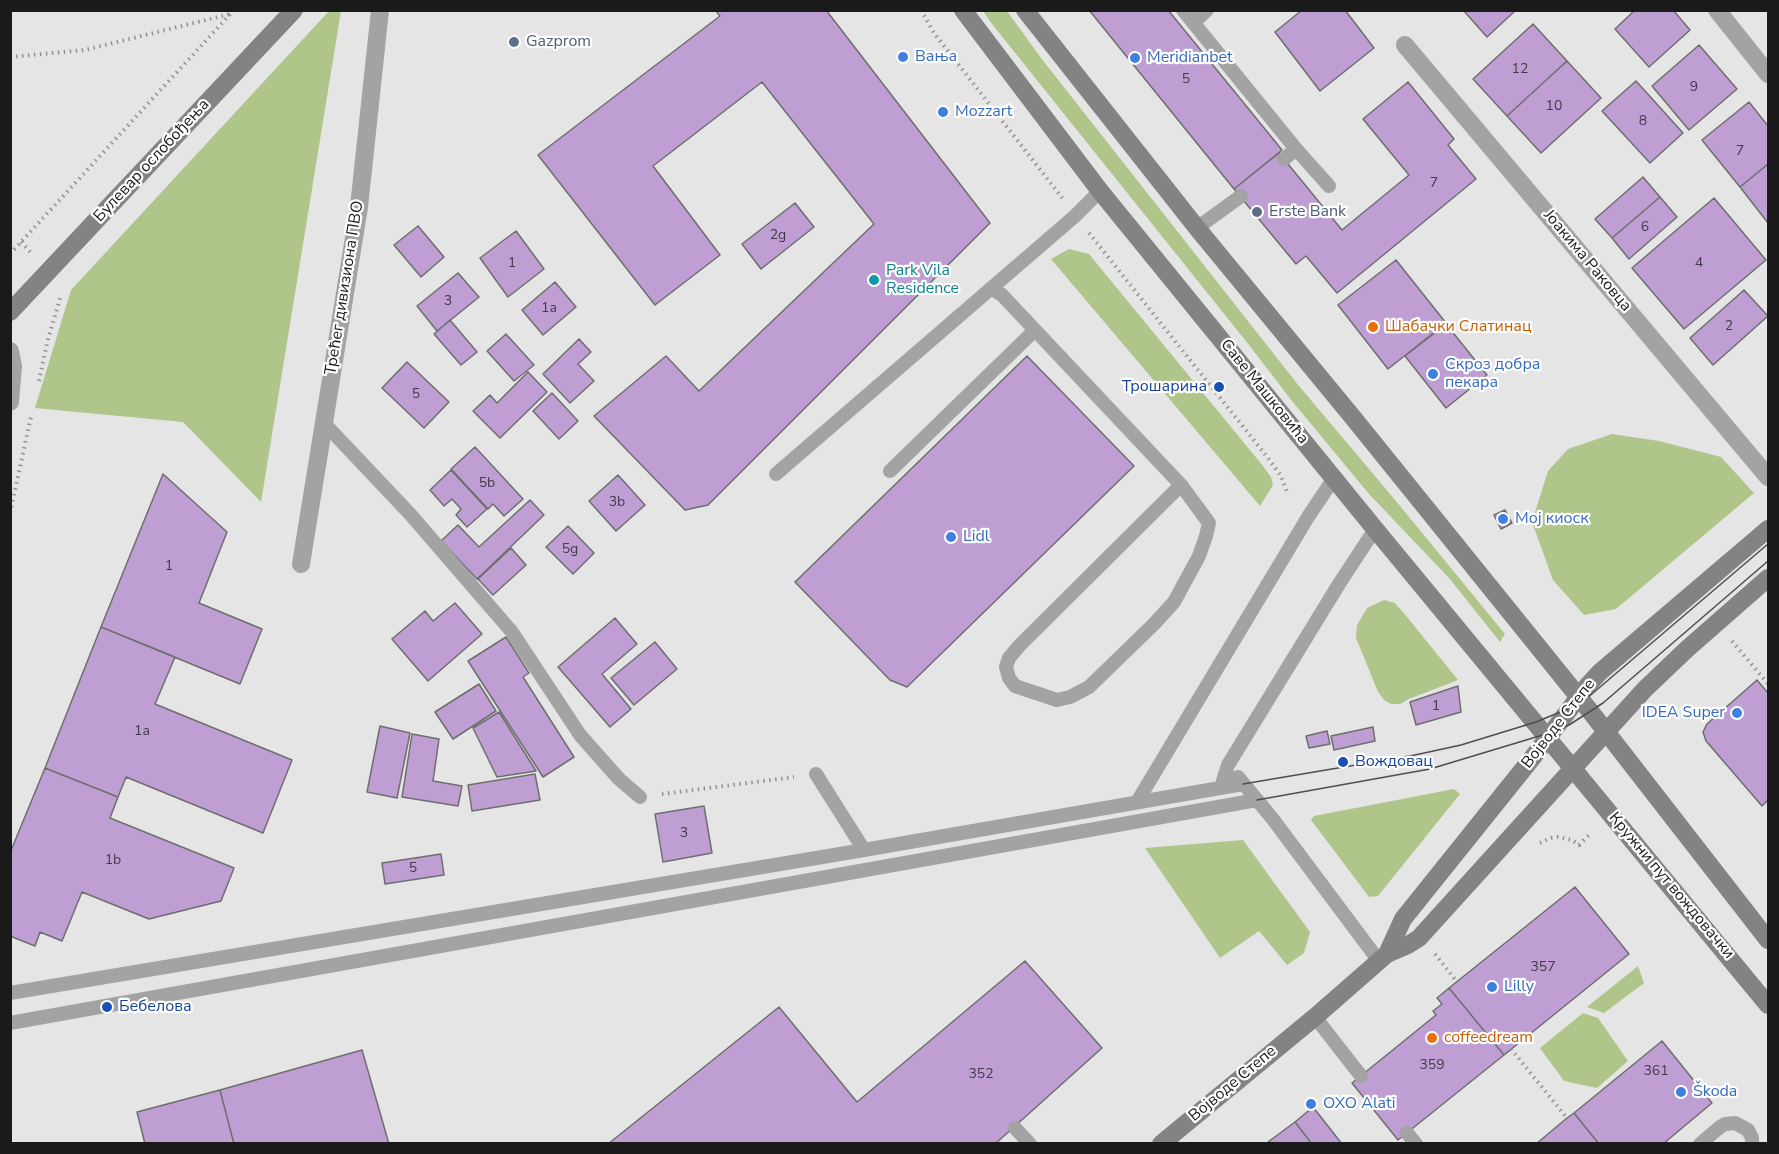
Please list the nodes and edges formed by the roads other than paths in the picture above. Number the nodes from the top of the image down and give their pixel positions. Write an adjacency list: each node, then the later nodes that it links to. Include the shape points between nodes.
1 (294, 10): 18 (main road, Булевар ослобођења)
2 (381, 10): 22 (street, Трећег дивизиона ПВО, via 359,207)
3 (963, 10): 14 (main road, Саве Машковића)
4 (1025, 10): 16 (main road)
5 (1183, 10): 8 (lane)
6 (1207, 10): 8 (lane)
7 (1717, 10): 10 (street)
8 (1193, 22): 11 (lane)
9 (1405, 45): 26 (street, Јоакима Раковца)
10 (1768, 74)
11 (1296, 149): 12 (lane); 13 (lane)
12 (1284, 159)
13 (1329, 186)
14 (1100, 191): 17 (lane); 25 (main road, Саве Машковића)
15 (1241, 196): 16 (lane)
16 (1197, 228): 32 (main road)
17 (991, 288): 19 (lane); 24 (lane)
18 (10, 312)
19 (1035, 330): 23 (lane); 27 (lane)
20 (10, 351): 21 (street, via 14,366)
21 (10, 402)
22 (323, 422): 30 (street, Трећег дивизиона ПВО); 40 (lane, via 410,514 512,632 580,735)
23 (890, 471)
24 (776, 474)
25 (1334, 477): 28 (main road, Саве Машковића); 42 (lane)
26 (1768, 477)
27 (1181, 485): 27 (lane, via 1209,523 1199,556 1174,602 1080,693 1058,700 1015,686 1006,667 1018,646)
28 (1375, 529): 34 (main road, Саве Машковића); 35 (lane)
29 (1768, 529): 32 (main road, Војводе Степе, via 1600,672)
30 (301, 564)
31 (1768, 578): 33 (main road, Војводе Степе, via 1687,650)
32 (1578, 697): 33 (main road); 34 (main road, Војводе Степе)
33 (1606, 732): 36 (main road, Војводе Степе); 44 (main road)
34 (1548, 737): 36 (main road, Саве Машковића); 45 (main road, Војводе Степе, via 1403,919)
35 (1228, 765): 38 (lane); 39 (lane)
36 (1573, 768): 45 (main road, Војводе Степе, via 1419,938); 47 (main road, Кружни пут вождовачки)
37 (816, 774): 43 (lane)
38 (1243, 784): 39 (lane); 41 (lane)
39 (1221, 787): 42 (lane)
40 (640, 797)
41 (1257, 800): 45 (lane); 49 (lane)
42 (1137, 802): 43 (lane)
43 (864, 850): 46 (lane)
44 (1768, 940)
45 (1383, 957): 48 (main road, Војводе Степе)
46 (10, 993)
47 (1768, 1005)
48 (1315, 1017): 50 (lane); 53 (main road, Војводе Степе)
49 (10, 1023)
50 (1361, 1076)
51 (1015, 1128): 52 (lane)
52 (1030, 1143)
53 (1161, 1143)
54 (1700, 1143): 55 (lane, via 1725,1124 1736,1123 1748,1130)
55 (1752, 1143)

